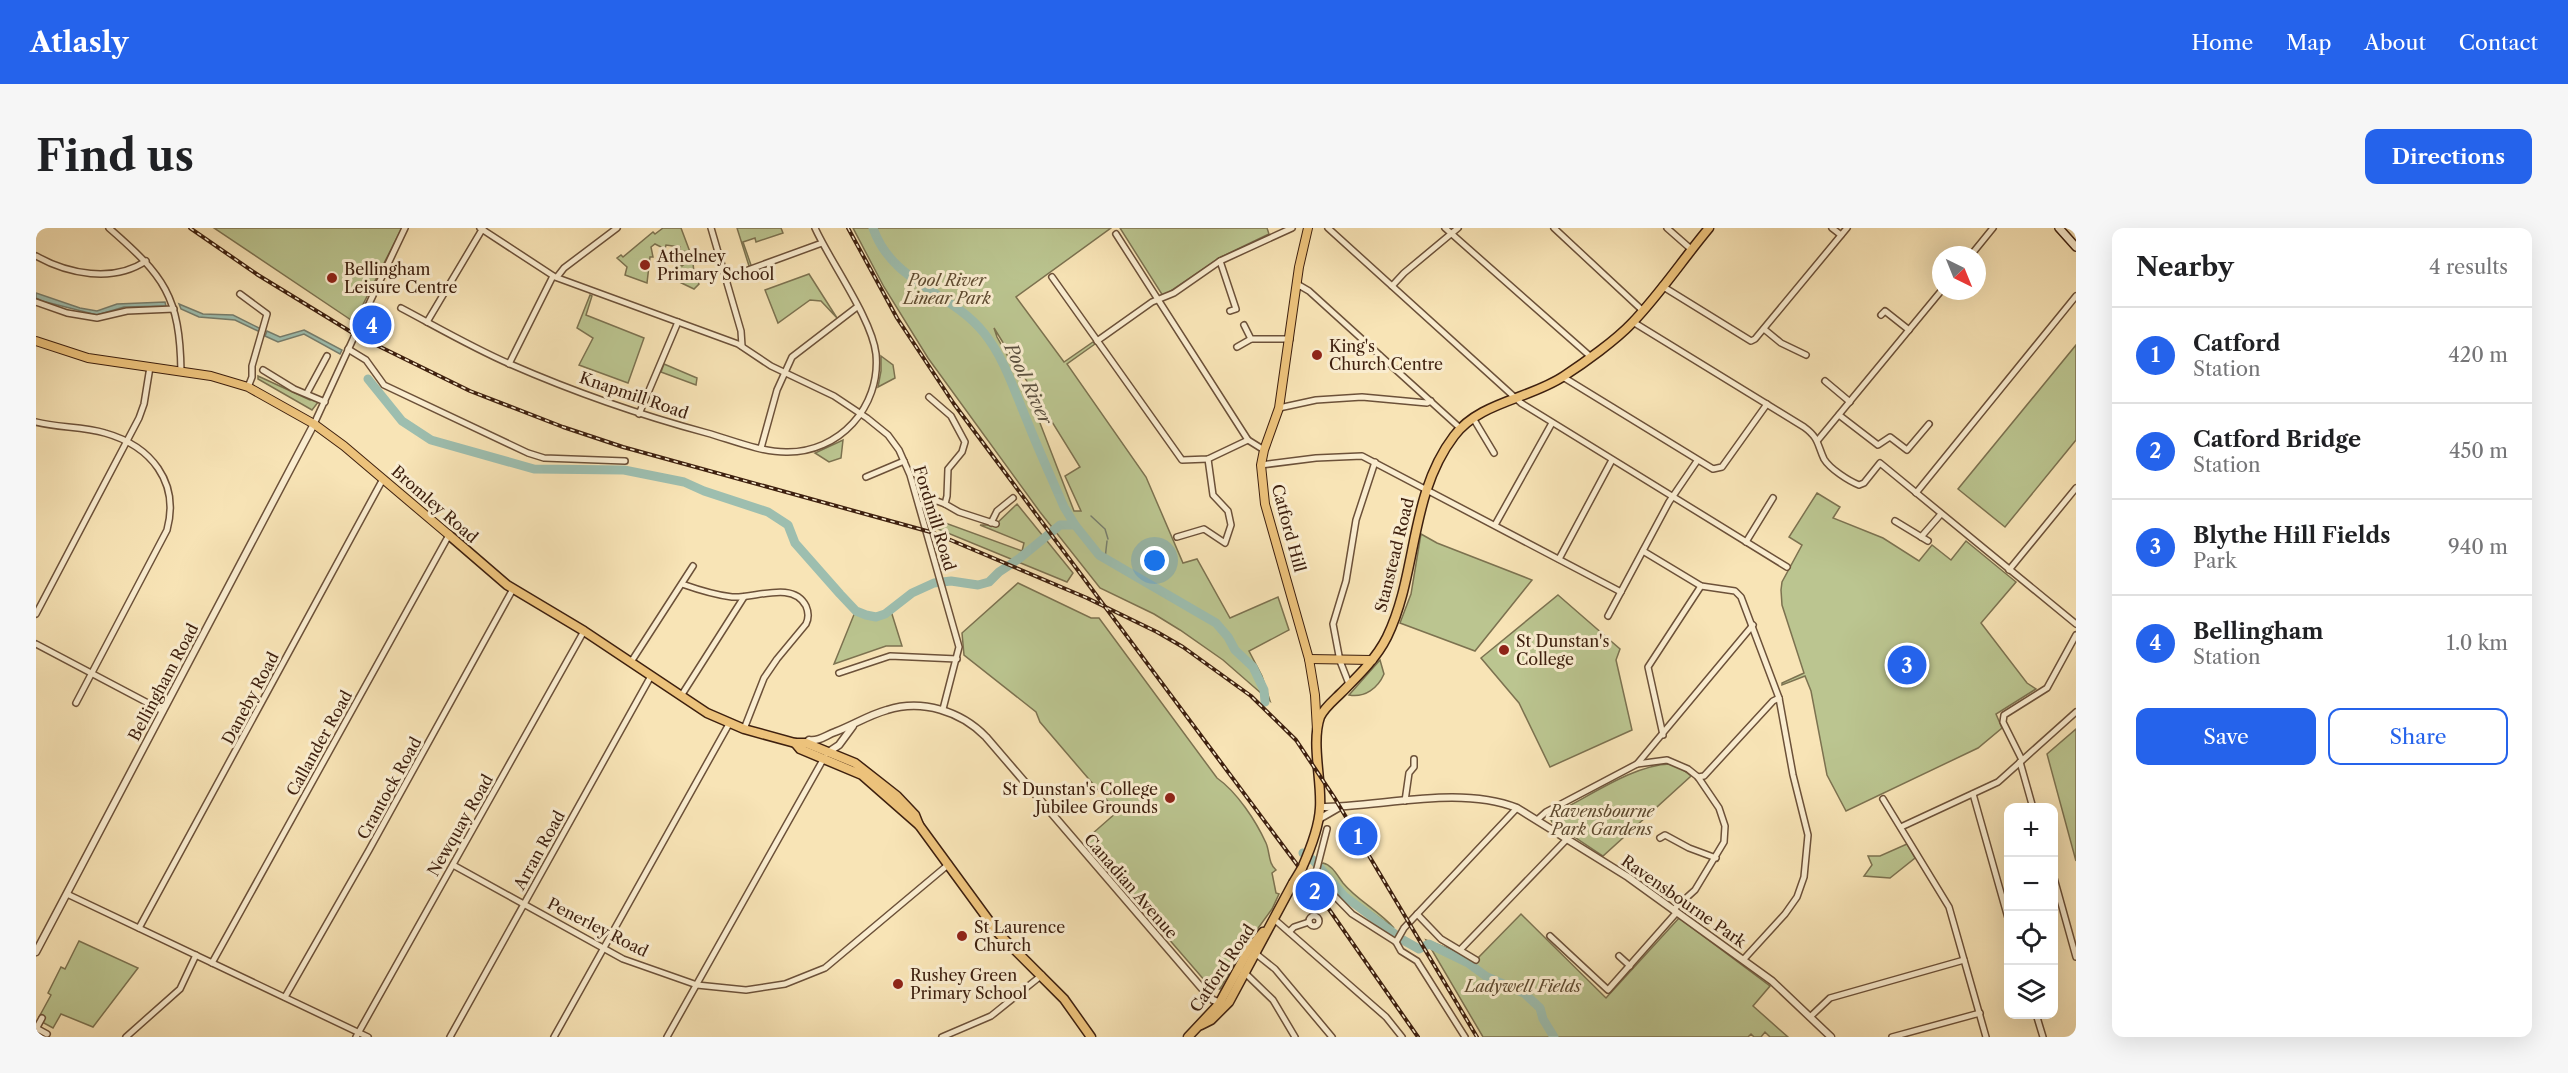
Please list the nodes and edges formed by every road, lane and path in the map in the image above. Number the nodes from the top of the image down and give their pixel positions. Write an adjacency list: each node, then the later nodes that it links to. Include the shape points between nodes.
1 (109, 228): 27 (street)
2 (405, 228): 58 (street, bridge)
3 (481, 228): 29 (street, Fordmill Road); 46 (street)
4 (617, 228): 29 (street)
5 (711, 228): 31 (street)
6 (815, 228): 22 (street)
7 (1292, 228): 28 (street)
8 (1307, 228): 32 (main road, Catford Hill)
9 (1328, 228): 33 (street)
10 (1445, 228): 20 (street)
11 (1458, 228): 20 (street)
12 (1554, 228): 44 (street)
13 (1667, 228): 25 (street)
14 (1709, 228): 25 (highway, Stanstead Road)
15 (1832, 228): 21 (street)
16 (1847, 228): 21 (street)
17 (1993, 228): 23 (street)
18 (2059, 228): 24 (main road)
19 (1116, 234): 37 (street)
20 (1451, 235): 33 (street); 61 (street)
21 (1841, 235): 50 (street)
22 (822, 243): 31 (street); 40 (street)
23 (1978, 246)
24 (2076, 247)
25 (1692, 250): 34 (highway, Stanstead Road)
26 (36, 256): 27 (street, via 72,271 100,274)
27 (146, 261): 43 (street, via 162,282)
28 (1220, 261): 37 (street); 41 (street, via 1233,310)
29 (555, 277): 47 (street, Fordmill Road); 62 (street)
30 (1052, 277): 55 (street)
31 (726, 278): 56 (street)
32 (1297, 284): 53 (main road, Catford Hill); 73 (street)
33 (1392, 286): 72 (street)
34 (1662, 286): 44 (highway, Stanstead Road); 50 (street, via 1751,341)
35 (240, 294): 69 (street, via 267,314)
36 (2076, 296): 104 (street)
37 (1159, 300): 55 (street); 87 (street)
38 (1934, 300): 51 (street)
39 (36, 302): 43 (street, via 97,318 127,310)
40 (857, 307): 66 (street, via 795,354); 79 (street, via 871,333 876,353 872,390)
41 (1244, 307)
42 (401, 308): 46 (street, Knapmill Road)
43 (174, 309): 65 (street)
44 (1642, 310): 48 (highway, Stanstead Road)
45 (1881, 315): 51 (street, via 1885,311)
46 (427, 322): 62 (street, Knapmill Road)
47 (678, 322): 56 (street, Fordmill Road); 78 (street)
48 (1633, 322): 61 (highway, Stanstead Road); 76 (street)
49 (1244, 325): 52 (street)
50 (1764, 328): 59 (street, via 1781,343)
51 (1909, 330): 75 (street)
52 (1251, 339): 53 (street); 57 (street)
53 (1290, 339): 77 (main road, Catford Hill)
54 (36, 341): 63 (main road, Bromley Road, via 88,358)
55 (1097, 341): 93 (street, via 1180,458 1185,462)
56 (742, 346): 66 (street, Fordmill Road)
57 (1237, 347)
58 (348, 349): 74 (street); 95 (street, via 366,360 384,385 528,453 544,458)
59 (1806, 355)
60 (327, 356): 70 (street)
61 (1591, 357): 67 (highway, Stanstead Road)
62 (509, 364): 78 (street, Knapmill Road)
63 (150, 367): 65 (main road, Bromley Road); 89 (street, via 142,411)
64 (263, 370): 70 (street)
65 (181, 372): 69 (main road, Bromley Road)
66 (784, 373): 79 (street, Fordmill Road, via 834,396); 90 (street)
67 (1563, 377): 72 (highway, Stanstead Road); 97 (street)
68 (1825, 381): 75 (street)
69 (248, 387): 83 (main road, Bromley Road)
70 (307, 393): 74 (street)
71 (929, 397): 108 (street, via 951,416 965,442 948,469)
72 (1516, 399): 81 (highway, Stanstead Road); 82 (street)
73 (1431, 401): 77 (street, via 1427,404 1362,397 1316,400); 86 (street)
74 (324, 402): 83 (street)
75 (1850, 402): 80 (street)
76 (1767, 404): 88 (street); 97 (street, via 1722,467 1713,470)
77 (1279, 408): 91 (main road, Catford Hill)
78 (639, 414): 90 (street, Knapmill Road)
79 (861, 414): 90 (street, Knapmill Road, via 843,432 817,447 787,452); 96 (street, Fordmill Road, via 892,440)
80 (1839, 415): 84 (street, via 1878,445 1890,437 1907,450); 88 (street)
81 (1473, 418): 86 (highway, Stanstead Road); 92 (street)
82 (1552, 423): 94 (street); 112 (street)
83 (314, 424): 101 (main road, Bromley Road); 149 (street, Bellingham Road)
84 (1929, 424)
85 (36, 425): 89 (street, via 103,432)
86 (1460, 428): 103 (highway, Stanstead Road, via 1446,446)
87 (1248, 440): 91 (street); 93 (street)
88 (1818, 440): 104 (street, via 1829,464 1859,485 1880,463)
89 (127, 442): 128 (street); 141 (street, via 148,457 163,475 170,496 169,521)
90 (761, 448)
91 (1264, 450): 99 (main road, Catford Hill)
92 (1494, 453)
93 (1208, 459): 114 (street, via 1213,495 1228,511 1231,525 1225,543 1204,529)
94 (1612, 460): 107 (street); 119 (street)
95 (626, 461)
96 (904, 461): 100 (street); 109 (street, Fordmill Road)
97 (1697, 461): 107 (street)
98 (1375, 462): 99 (street, via 1351,456); 103 (street); 138 (street, via 1360,505 1346,580 1335,612 1333,633)
99 (1261, 465): 136 (main road, Catford Hill, via 1265,504)
100 (866, 477)
101 (383, 479): 113 (main road, Bromley Road); 191 (street, Daneby Road)
102 (2076, 488): 122 (street)
103 (1426, 489): 112 (street); 137 (highway, Stanstead Road, via 1400,604)
104 (1916, 493): 110 (street)
105 (1013, 498): 108 (street, via 997,511 994,524)
106 (1773, 498): 117 (street)
107 (1673, 499): 117 (street); 118 (street)
108 (945, 504): 109 (street, via 936,501)
109 (919, 505): 135 (street, Fordmill Road, via 960,646)
110 (1941, 514): 115 (street); 122 (street)
111 (1895, 521): 115 (street)
112 (1495, 525): 119 (street)
113 (449, 535): 125 (highway, Bromley Road); 207 (street, Callander Road)
114 (1177, 537)
115 (1922, 537): 116 (street)
116 (1928, 541)
117 (1746, 542): 121 (street)
118 (1643, 551): 124 (street); 126 (street)
119 (1560, 559): 126 (street)
120 (693, 566): 123 (street)
121 (1787, 567)
122 (2009, 570): 130 (street)
123 (682, 584): 127 (street, via 714,594); 139 (street)
124 (1701, 586): 131 (street, via 1735,591); 157 (street, via 1648,667)
125 (513, 589): 132 (highway, Bromley Road); 213 (street, Crantock Road)
126 (1621, 592): 129 (street)
127 (744, 597): 145 (street); 154 (street, via 794,594 804,604 809,618 764,678)
128 (36, 614)
129 (1608, 616)
130 (2076, 624)
131 (1754, 625): 146 (street); 157 (street)
132 (584, 631): 139 (highway, Bromley Road); 182 (street, Newquay Road)
133 (2076, 635): 165 (street, via 2047,688 2004,715 2002,722)
134 (36, 644): 141 (street)
135 (957, 658): 140 (street, via 890,656); 148 (street, Fordmill Road)
136 (1309, 659): 138 (main road); 144 (main road, Catford Hill)
137 (1372, 660): 138 (main road); 143 (highway, Stanstead Road)
138 (1340, 661): 143 (street)
139 (631, 662): 142 (highway, Bromley Road)
140 (839, 673)
141 (92, 674): 147 (street); 149 (street)
142 (651, 676): 145 (highway, Bromley Road); 185 (street, Arran Road)
143 (1349, 684): 151 (highway, Stanstead Road)
144 (1315, 695): 151 (main road, Catford Hill); 156 (main road, Catford Hill)
145 (681, 696): 152 (highway, Bromley Road)
146 (1779, 698): 167 (street, via 1704,776); 205 (street, via 1808,835 1808,852 1804,877 1791,906)
147 (76, 703)
148 (943, 709): 153 (street, Canadian Avenue, via 889,709); 214 (street, Canadian Avenue, via 986,737)
149 (163, 711): 184 (street, Bellingham Road)
150 (2076, 712): 165 (street)
151 (1322, 714): 156 (highway, Stanstead Road)
152 (729, 724): 154 (highway, Bromley Road); 197 (street)
153 (853, 725): 155 (street, Canadian Avenue); 158 (street, Canadian Avenue)
154 (744, 729): 159 (highway, Bromley Road)
155 (837, 731): 158 (street); 160 (street, Canadian Avenue)
156 (1317, 732): 173 (highway, Catford Hill)
157 (1663, 735): 166 (street)
158 (843, 738): 161 (street, Canadian Avenue)
159 (795, 743): 160 (highway, Bromley Road); 162 (highway, Bromley Road, via 801,749)
160 (806, 743): 162 (highway, Bromley Road)
161 (839, 745): 162 (street, Canadian Avenue); 163 (street, Canadian Avenue)
162 (826, 754): 163 (highway, Bromley Road); 175 (highway, Bromley Road, via 873,783); 211 (street)
163 (838, 754): 175 (highway, Bromley Road, via 884,784 915,815)
164 (1414, 759): 170 (street)
165 (2021, 761): 168 (street, via 1998,782); 171 (street)
166 (1636, 764): 167 (street, via 1667,760); 174 (street)
167 (1698, 777): 180 (street, via 1719,808 1725,826 1724,842)
168 (1973, 794): 176 (street); 187 (street)
169 (1883, 799): 176 (street)
170 (1405, 801): 172 (street, Ravensbourne Park, via 1473,799); 173 (street, Ravensbourne Park, via 1338,808)
171 (2032, 803)
172 (1517, 808): 174 (street, Ravensbourne Park); 188 (street)
173 (1323, 816): 189 (highway, Catford Road, bridge, via 1308,855)
174 (1537, 820): 178 (street, Ravensbourne Park)
175 (919, 825): 181 (highway, Bromley Road)
176 (1901, 827): 206 (street, via 1949,907)
177 (1327, 829): 196 (street, via 1315,876 1343,907)
178 (1568, 838): 186 (street, Ravensbourne Park); 198 (street)
179 (1660, 838): 180 (street, via 1665,835)
180 (1716, 858): 186 (street)
181 (950, 864): 210 (highway, Bromley Road, via 998,933); 211 (street, Penerley Road, via 817,973 760,989)
182 (453, 865): 185 (street, Penerley Road); 222 (street, Newquay Road)
183 (2058, 890): 194 (street)
184 (67, 894): 191 (street); 199 (street, Bellingham Road)
185 (524, 904): 197 (street, Penerley Road); 226 (street, Arran Road)
186 (1675, 911): 205 (street, Ravensbourne Park); 208 (street)
187 (2006, 911)
188 (1417, 914): 196 (street); 198 (street, via 1441,939)
189 (1274, 919): 192 (highway, Catford Road); 193 (street)
190 (1309, 922): 193 (street)
191 (139, 928): 201 (street)
192 (1268, 928): 200 (highway, Catford Road); 209 (highway, Catford Road, via 1258,936)
193 (1290, 932): 233 (street, via 1386,1017)
194 (2073, 934): 203 (street)
195 (1550, 936): 208 (street, via 1608,990)
196 (1396, 940): 234 (street, via 1401,951 1419,963)
197 (603, 949): 211 (street, Penerley Road); 227 (street)
198 (1461, 949): 204 (street)
199 (36, 952)
200 (1255, 953): 209 (highway, Catford Road); 232 (street, via 1275,969)
201 (196, 955): 207 (street); 224 (street, via 180,989)
202 (1619, 956): 208 (street)
203 (2076, 957)
204 (1476, 960)
205 (1743, 960): 216 (street, Ravensbourne Park)
206 (1964, 960): 215 (street); 216 (street, via 1830,998)
207 (212, 963): 213 (street)
208 (1630, 966)
209 (1241, 969): 212 (highway, Catford Road); 214 (highway, Catford Road); 231 (street, via 1273,1000)
210 (1041, 975): 223 (highway, Bromley Road, via 1073,1009); 229 (street, via 991,1016)
211 (697, 985): 228 (street)
212 (1238, 985): 214 (street); 219 (highway, Catford Road, via 1229,1002)
213 (285, 997): 222 (street)
214 (1219, 1004): 219 (highway, Catford Road)
215 (1980, 1013): 236 (street); 237 (street)
216 (1810, 1017): 235 (street, Ravensbourne Park)
217 (42, 1018): 220 (street)
218 (2038, 1019): 238 (street)
219 (1201, 1025): 230 (highway, Catford Road)
220 (36, 1029): 221 (street)
221 (47, 1034)
222 (358, 1035): 225 (street)
223 (1090, 1036)
224 (126, 1037)
225 (369, 1037)
226 (450, 1037)
227 (554, 1037)
228 (667, 1037)
229 (942, 1037)
230 (1188, 1037)
231 (1295, 1037)
232 (1332, 1037)
233 (1402, 1037)
234 (1466, 1037)
235 (1831, 1037)
236 (1892, 1037)
237 (1986, 1037)
238 (2043, 1037)

